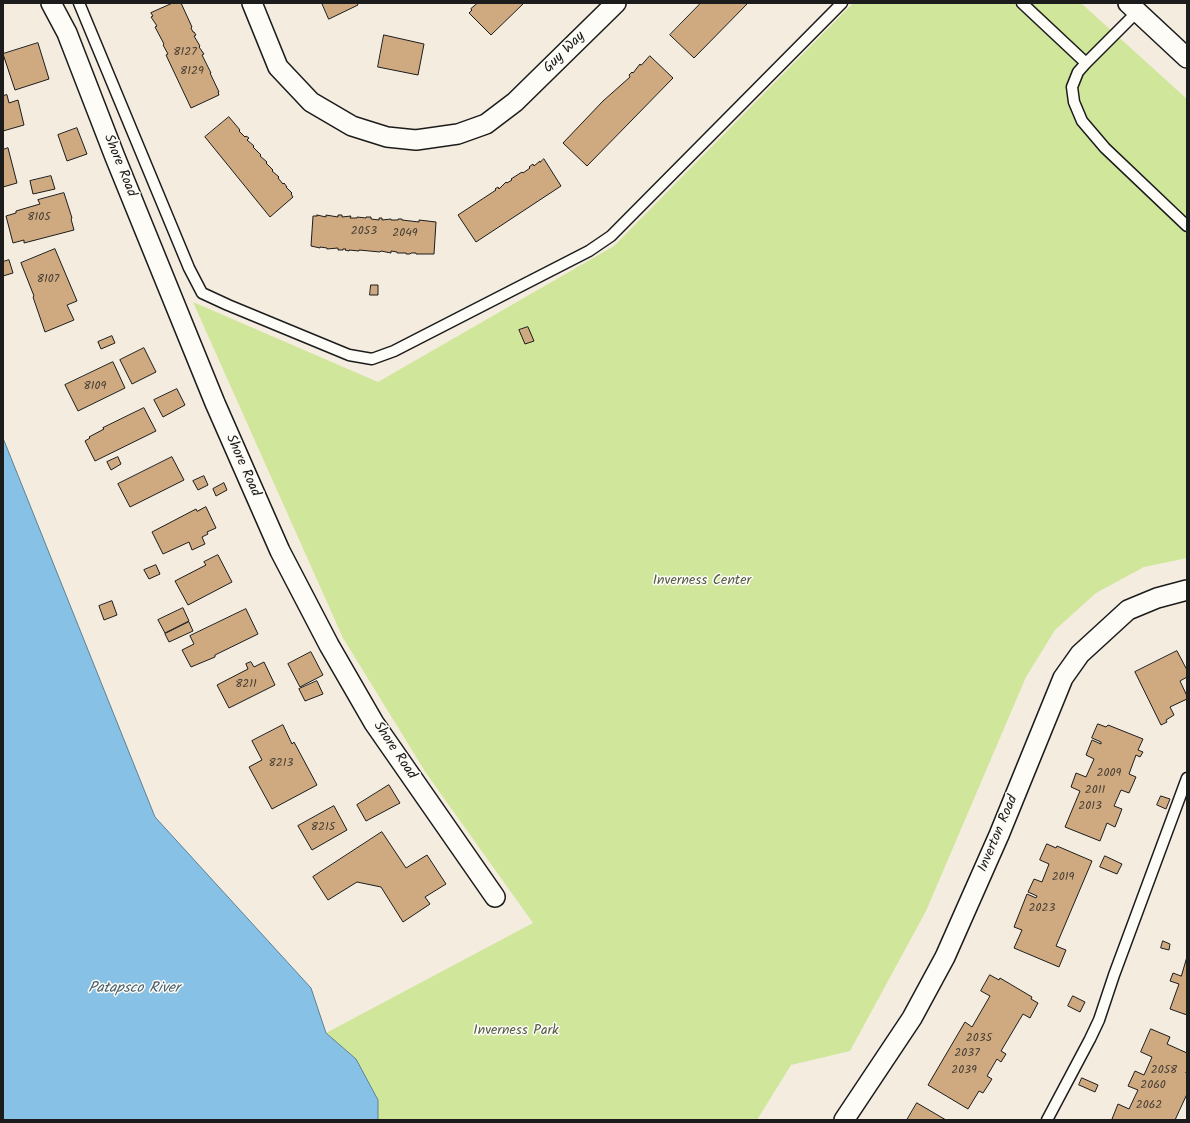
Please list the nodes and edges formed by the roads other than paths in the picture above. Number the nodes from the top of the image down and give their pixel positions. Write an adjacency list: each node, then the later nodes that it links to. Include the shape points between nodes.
1 (50, 3): 13 (street, Shore Road, via 67,33 212,396 280,551 329,645 374,723)
2 (79, 3): 5 (lane, via 186,262 202,292 349,355 372,359 394,351 588,251 611,236)
3 (252, 3): 4 (street, Guy Way, via 278,67 311,102 352,126 387,137 416,140 458,134 486,124 515,102)
4 (616, 3)
5 (842, 3)
6 (1022, 3): 9 (lane)
7 (1133, 8): 8 (street); 9 (lane)
8 (1187, 58)
9 (1086, 63): 10 (lane, via 1078,72 1072,87 1074,102 1082,121 1105,148)
10 (1187, 226)
11 (1187, 590): 14 (street, Inverton Road, via 1157,598 1128,610 1080,654 1063,678 999,835 945,957 912,1018)
12 (1187, 778): 15 (lane, via 1099,1020)
13 (495, 897)
14 (844, 1120)
15 (1047, 1120)

